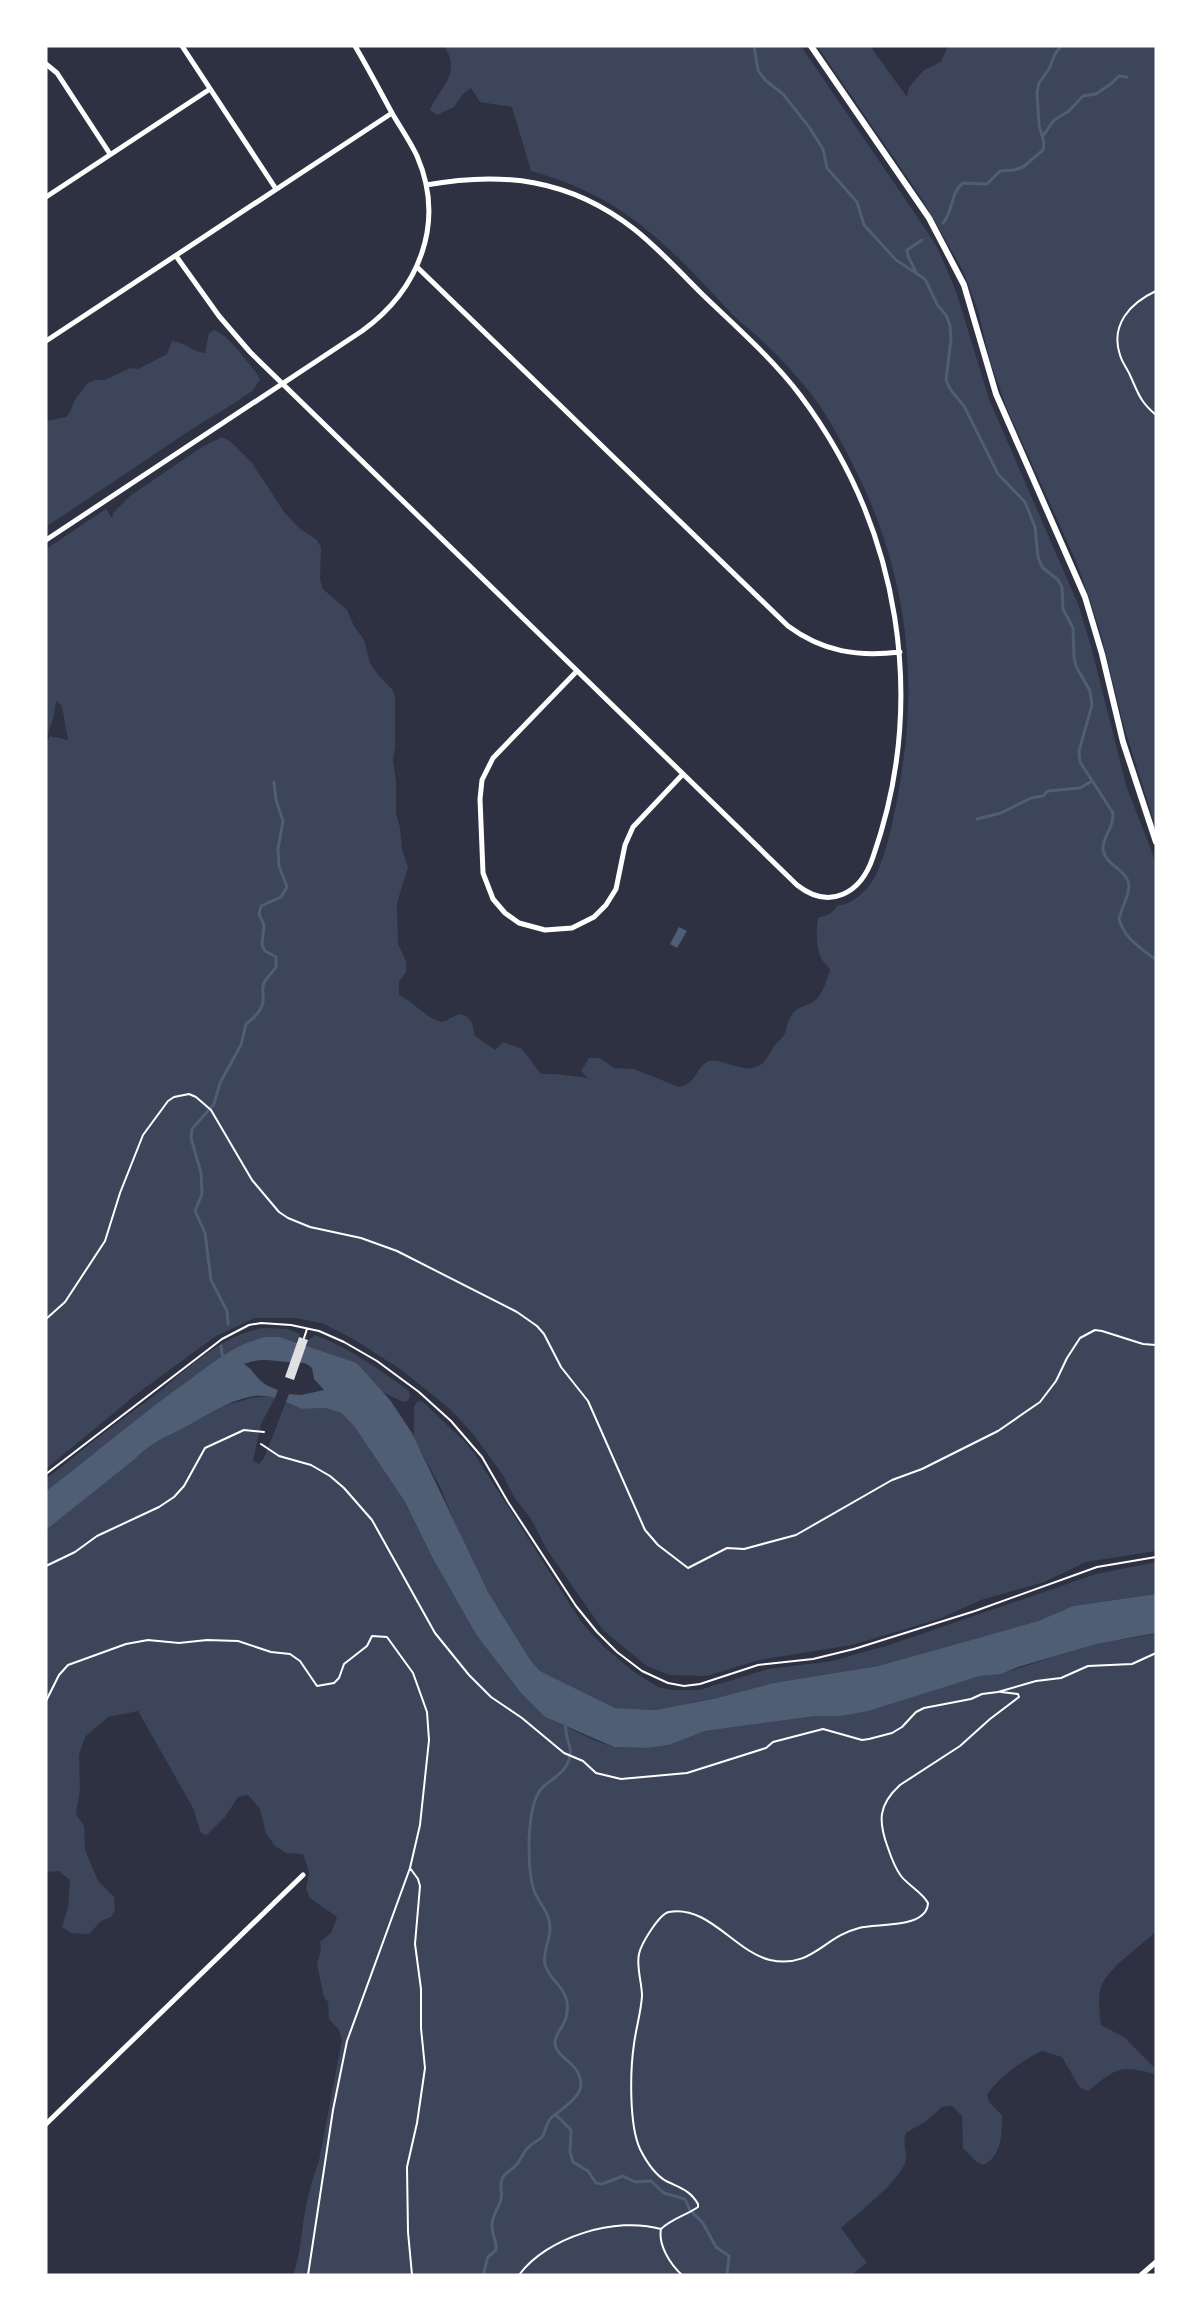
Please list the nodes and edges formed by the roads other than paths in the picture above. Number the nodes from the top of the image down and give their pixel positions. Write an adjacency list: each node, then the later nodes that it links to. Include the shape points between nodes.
1 (182, 46): 5 (street)
2 (355, 46): 6 (street)
3 (811, 46): 19 (street, via 929,218 964,285 996,394 1085,597 1123,742)
4 (46, 64): 7 (street, via 57,73)
5 (210, 89): 7 (street); 9 (street)
6 (392, 113): 8 (street, via 417,156); 9 (street)
7 (110, 154): 10 (street)
8 (426, 185): 12 (street, via 427,230); 16 (street, via 470,178 516,179 552,186 591,202 644,237 768,358 814,415 856,487 888,577)
9 (276, 189): 11 (street)
10 (46, 197)
11 (176, 256): 13 (street); 14 (street, via 224,322)
12 (417, 267): 14 (street, via 398,298 381,316); 16 (street, via 788,626 814,642 841,652 871,655)
13 (46, 342)
14 (283, 384): 15 (street); 17 (street)
15 (46, 540)
16 (900, 652): 18 (street, via 902,700 894,778 884,820 864,877 850,891 838,896 818,896 797,885)
17 (577, 670): 18 (street); 18 (street, via 493,758 485,773 481,790 482,866 489,890 499,906 512,918 545,930 563,930 594,917 606,905 619,880 625,845 633,827)
18 (683, 774)
19 (1156, 842)
20 (303, 1875): 21 (street)
21 (46, 2124)
22 (1156, 2262): 23 (street)
23 (1141, 2275)

